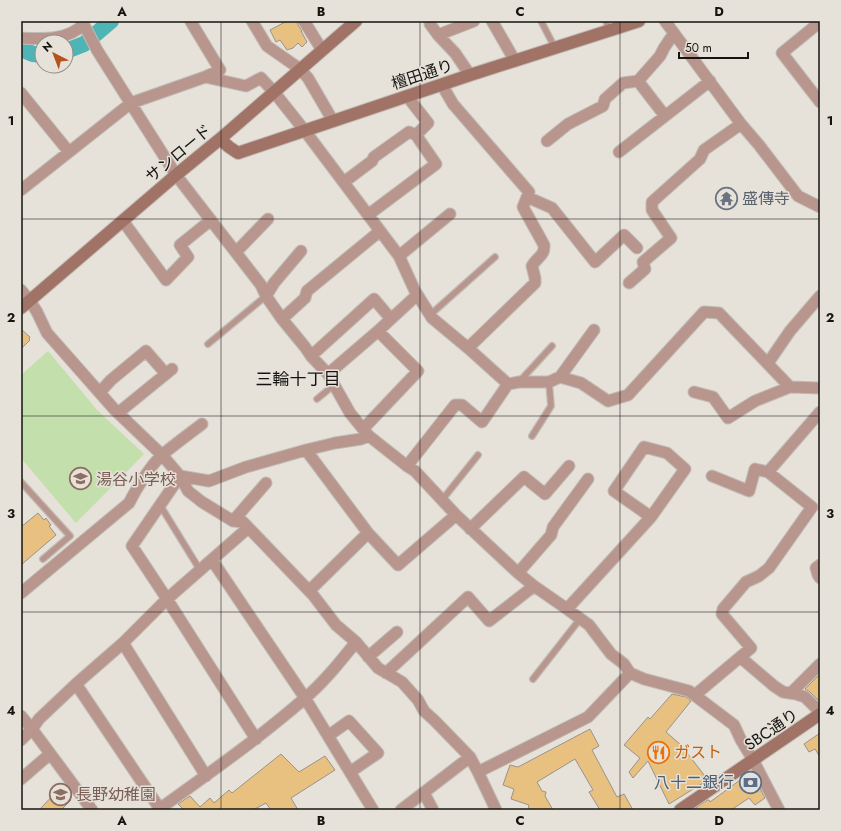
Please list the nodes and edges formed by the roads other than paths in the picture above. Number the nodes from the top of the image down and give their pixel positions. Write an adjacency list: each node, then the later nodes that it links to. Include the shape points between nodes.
1 (252, 21): 20 (street, via 267,46)
2 (304, 21): 18 (street)
3 (356, 21): 18 (street, サンロード)
4 (430, 21): 15 (street)
5 (474, 21): 15 (street)
6 (492, 21): 19 (street)
7 (541, 21): 17 (lane)
8 (639, 21): 13 (street, 檀田通り)
9 (665, 21): 14 (street)
10 (191, 22): 22 (street, via 220,70)
11 (820, 22): 29 (street, via 782,53)
12 (84, 23): 16 (street, via 78,30 64,36 48,39); 30 (street, via 97,50)
13 (607, 26): 17 (street, 檀田通り)
14 (674, 33): 23 (street, via 660,56); 24 (street)
15 (438, 35): 21 (street, via 455,53)
16 (21, 38)
17 (555, 48): 19 (street, 檀田通り)
18 (322, 50): 20 (street, サンロード)
19 (516, 61): 21 (street, 檀田通り)
20 (300, 69): 26 (street, サンロード); 32 (street)
21 (470, 75): 25 (street, 檀田通り)
22 (205, 77): 26 (street, via 246,86 262,78); 30 (street)
23 (638, 81): 31 (street); 37 (street, via 624,83 605,99 603,106 568,124)
24 (710, 81): 31 (street); 33 (street)
25 (442, 85): 28 (street, 檀田通り); 43 (street, via 453,104 529,192)
26 (274, 92): 34 (street); 36 (street, サンロード)
27 (21, 93): 38 (street)
28 (407, 96): 32 (street, 檀田通り); 35 (street, via 428,123)
29 (820, 102)
30 (131, 103): 38 (street); 40 (street)
31 (665, 116): 39 (street)
32 (333, 121): 34 (street, 檀田通り)
33 (741, 124): 44 (street, via 798,196); 56 (street, via 704,150 700,159 652,202 652,210 671,238 643,262 645,269)
34 (305, 131): 36 (street, 檀田通り, via 238,153); 41 (street)
35 (416, 135): 41 (street, via 409,132); 46 (street, via 436,164)
36 (220, 139): 40 (street, サンロード)
37 (547, 141)
38 (69, 152): 42 (street)
39 (619, 152)
40 (176, 175): 48 (street); 49 (street, サンロード)
41 (344, 182): 46 (street)
42 (21, 190)
43 (527, 197): 51 (street, via 552,208 595,262 624,235); 69 (street, via 523,206 545,251 532,266 535,283)
44 (820, 207)
45 (450, 214): 54 (street)
46 (368, 215): 50 (street)
47 (268, 219): 53 (street)
48 (211, 220): 49 (street, via 180,245 188,257 166,280); 53 (street)
49 (123, 221): 61 (street, サンロード)
50 (380, 231): 54 (street); 63 (street, via 307,291 305,298)
51 (637, 248)
52 (301, 251): 59 (street)
53 (236, 252): 59 (street, via 261,285)
54 (398, 256): 58 (street)
55 (494, 257): 62 (lane)
56 (629, 283)
57 (21, 290): 61 (street)
58 (417, 295): 62 (street); 64 (street)
59 (266, 296): 63 (street); 67 (lane)
60 (820, 296): 71 (street, via 790,331)
61 (26, 305): 79 (street, via 37,312 47,333)
62 (430, 315): 69 (street)
63 (282, 319): 70 (street)
64 (391, 319): 66 (street); 70 (street, via 374,300)
65 (594, 330): 73 (street)
66 (378, 331): 72 (street); 85 (street, via 418,371)
67 (208, 344)
68 (552, 346): 75 (lane)
69 (468, 348): 75 (street)
70 (311, 356): 72 (street)
71 (768, 363): 73 (street, via 719,313 704,312 628,396 608,401 581,383); 77 (street)
72 (328, 374): 76 (street)
73 (560, 377): 74 (street)
74 (549, 382): 75 (street); 86 (lane, via 551,406)
75 (513, 383): 90 (street, via 482,422 462,405 455,405)
76 (334, 385): 81 (lane); 85 (street, via 350,413)
77 (790, 387): 78 (street); 80 (street, via 755,401 728,418 713,397)
78 (820, 388)
79 (100, 392): 83 (street); 83 (street, via 146,351 169,371)
80 (694, 392)
81 (317, 399)
82 (820, 412): 92 (street)
83 (118, 413): 88 (street)
84 (202, 424): 88 (street)
85 (366, 432): 87 (street, via 361,439); 90 (street)
86 (532, 436)
87 (306, 450): 93 (street, via 246,467 209,481); 105 (street)
88 (162, 455): 93 (street); 114 (street, via 128,503)
89 (478, 455): 98 (lane)
90 (407, 466): 98 (street)
91 (569, 466): 104 (street, via 545,494 524,477)
92 (768, 472): 94 (street, via 755,469 749,491); 122 (street, via 812,507 769,568 746,582 723,609 722,614 751,648)
93 (180, 476): 99 (street); 102 (street, via 188,491)
94 (712, 476)
95 (588, 480): 110 (street, via 553,527 551,535)
96 (21, 482): 106 (lane, via 70,536)
97 (266, 483): 102 (street)
98 (442, 500): 100 (street)
99 (160, 506): 109 (lane); 115 (street, via 132,546)
100 (456, 515): 104 (street); 105 (street, via 398,565)
101 (652, 517): 101 (street, via 685,469 667,453 644,447 614,491); 116 (street)
102 (233, 521): 103 (street, via 243,522)
103 (248, 528): 107 (street); 113 (street)
104 (470, 529): 110 (street)
105 (368, 533): 113 (street)
106 (43, 559)
107 (212, 560): 109 (street); 130 (street)
108 (820, 565): 111 (street, via 816,568)
109 (200, 570): 115 (street)
110 (518, 573): 112 (street)
111 (820, 578)
112 (534, 586): 116 (street); 124 (street, via 489,621 468,597)
113 (308, 591): 119 (street, via 336,625)
114 (21, 593)
115 (167, 599): 120 (street); 135 (street)
116 (567, 609): 117 (street)
117 (580, 619): 125 (street, via 589,625 611,654 624,664); 126 (lane)
118 (397, 632): 121 (street)
119 (356, 642): 121 (street); 130 (street, via 329,675)
120 (123, 643): 127 (street); 142 (street)
121 (368, 657): 124 (street)
122 (740, 657): 128 (street, via 774,686); 129 (street)
123 (820, 664): 128 (street)
124 (386, 673): 138 (street, via 402,682 424,711)
125 (630, 673): 129 (street); 141 (street, via 588,717)
126 (533, 679)
127 (76, 684): 133 (street); 146 (street)
128 (790, 693): 131 (street, via 805,697)
129 (695, 695): 139 (street, via 734,725)
130 (305, 698): 134 (street); 135 (street)
131 (820, 713): 139 (street, SBC通り)
132 (21, 716): 133 (street)
133 (32, 729): 136 (street); 137 (street)
134 (328, 736): 140 (street); 140 (street, via 349,721 378,753)
135 (256, 739): 142 (street)
136 (21, 740)
137 (50, 754): 143 (street); 145 (street)
138 (470, 758): 141 (street); 144 (street)
139 (753, 760): 151 (street, SBC通り); 152 (street)
140 (350, 772): 147 (street)
141 (478, 772): 150 (street)
142 (206, 776): 146 (street)
143 (21, 780)
144 (424, 793): 148 (street); 149 (street)
145 (92, 810)
146 (159, 810)
147 (373, 810)
148 (401, 810)
149 (432, 810)
150 (496, 810)
151 (680, 810)
152 (779, 810)

